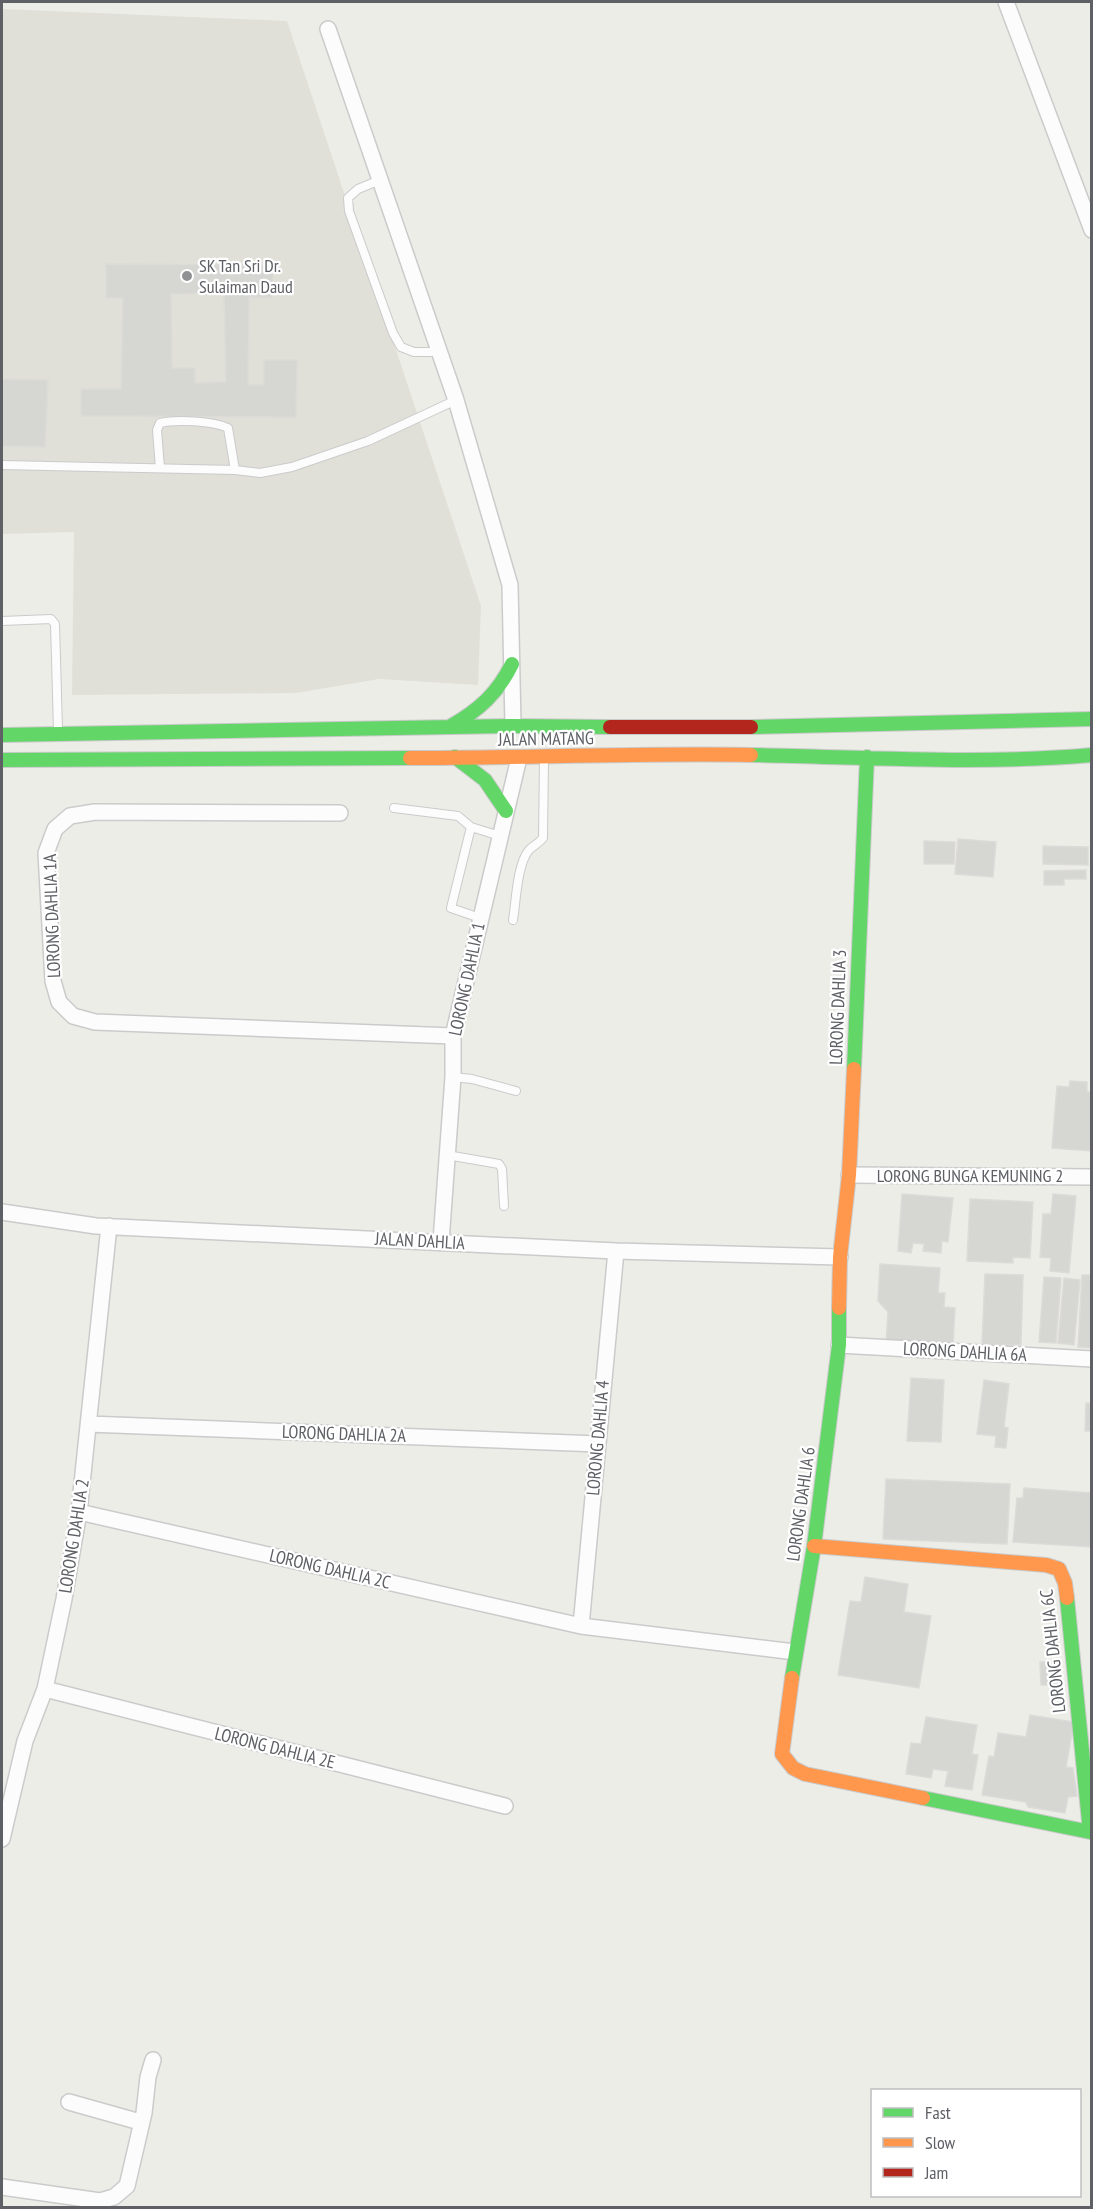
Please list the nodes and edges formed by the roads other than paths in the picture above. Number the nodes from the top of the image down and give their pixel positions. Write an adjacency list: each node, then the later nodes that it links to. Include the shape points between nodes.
1 (1006, 2): 4 (street)
2 (328, 29): 3 (street)
3 (381, 180): 5 (street); 5 (lane, via 358,189 348,198 349,211 400,347 414,352)
4 (1092, 230)
5 (440, 352): 6 (street)
6 (456, 400): 9 (lane, via 368,441 292,467 260,473); 11 (street, via 510,585)
7 (2, 465): 8 (lane)
8 (160, 468): 9 (lane); 9 (lane, via 157,430 160,423 168,421 228,428)
9 (235, 470)
10 (2, 621): 15 (lane, via 51,619 55,624)
11 (512, 664): 13 (street); 14 (main road, via 491,699 476,713)
12 (1092, 719): 13 (main road, JALAN MATANG, via 694,728)
13 (513, 726): 14 (main road, JALAN MATANG); 17 (main road, via 513,736 522,750)
14 (448, 727): 15 (main road, JALAN MATANG)
15 (58, 734): 16 (main road, JALAN MATANG)
16 (2, 735)
17 (569, 755): 19 (main road, JALAN MATANG); 21 (main road, JALAN MATANG)
18 (1092, 755): 21 (main road, JALAN MATANG, via 984,759)
19 (544, 756): 22 (main road, JALAN MATANG); 30 (lane, via 543,838 529,850 522,865)
20 (455, 757): 22 (main road, JALAN MATANG); 23 (main road, JALAN MATANG); 25 (main road, via 479,772)
21 (867, 757): 35 (main road, LORONG DAHLIA 3)
22 (519, 758): 25 (street, LORONG DAHLIA 1)
23 (2, 760)
24 (394, 808): 27 (lane, via 458,816)
25 (506, 811): 28 (street, LORONG DAHLIA 1)
26 (340, 813): 31 (street, LORONG DAHLIA 1A, via 95,812 70,816 55,829 46,853 53,981 59,1002 73,1016 95,1022)
27 (471, 827): 28 (lane); 29 (lane, via 451,908)
28 (500, 836): 29 (street, LORONG DAHLIA 1)
29 (480, 918): 31 (street, LORONG DAHLIA 1)
30 (513, 920)
31 (453, 1036): 32 (street, LORONG DAHLIA 1)
32 (453, 1077): 33 (lane); 34 (street, LORONG DAHLIA 1)
33 (516, 1091)
34 (447, 1155): 37 (lane, via 499,1164); 40 (street, LORONG DAHLIA 1)
35 (849, 1175): 36 (street, LORONG BUNGA KEMUNING 2); 42 (main road, LORONG DAHLIA 3)
36 (1092, 1177)
37 (504, 1206)
38 (2, 1212): 39 (street, JALAN DAHLIA)
39 (109, 1226): 40 (street, JALAN DAHLIA); 45 (street, LORONG DAHLIA 2)
40 (441, 1241): 41 (street, JALAN DAHLIA)
41 (616, 1251): 42 (street, JALAN DAHLIA); 46 (street, LORONG DAHLIA 4)
42 (840, 1257): 43 (main road, LORONG DAHLIA 6)
43 (839, 1345): 44 (street, LORONG DAHLIA 6A); 48 (main road, LORONG DAHLIA 6)
44 (1092, 1359)
45 (89, 1424): 46 (street, LORONG DAHLIA 2A); 47 (street, LORONG DAHLIA 2)
46 (598, 1444): 49 (street, LORONG DAHLIA 4)
47 (79, 1512): 49 (street, LORONG DAHLIA 2C); 51 (street, LORONG DAHLIA 2)
48 (814, 1546): 50 (main road, LORONG DAHLIA 6); 53 (main road, LORONG DAHLIA 6C, via 1059,1569 1065,1583)
49 (580, 1626): 50 (street, LORONG DAHLIA 2C)
50 (795, 1652): 53 (main road, LORONG DAHLIA 6, via 782,1754 793,1768 805,1774)
51 (45, 1689): 52 (street, LORONG DAHLIA 2E); 54 (street, LORONG DAHLIA 2, via 25,1741)
52 (505, 1806)
53 (1091, 1832)
54 (2, 1839)
55 (153, 2060): 57 (street)
56 (69, 2102): 57 (street)
57 (140, 2122): 58 (street, via 127,2186 114,2197 100,2201)
58 (2, 2187)

